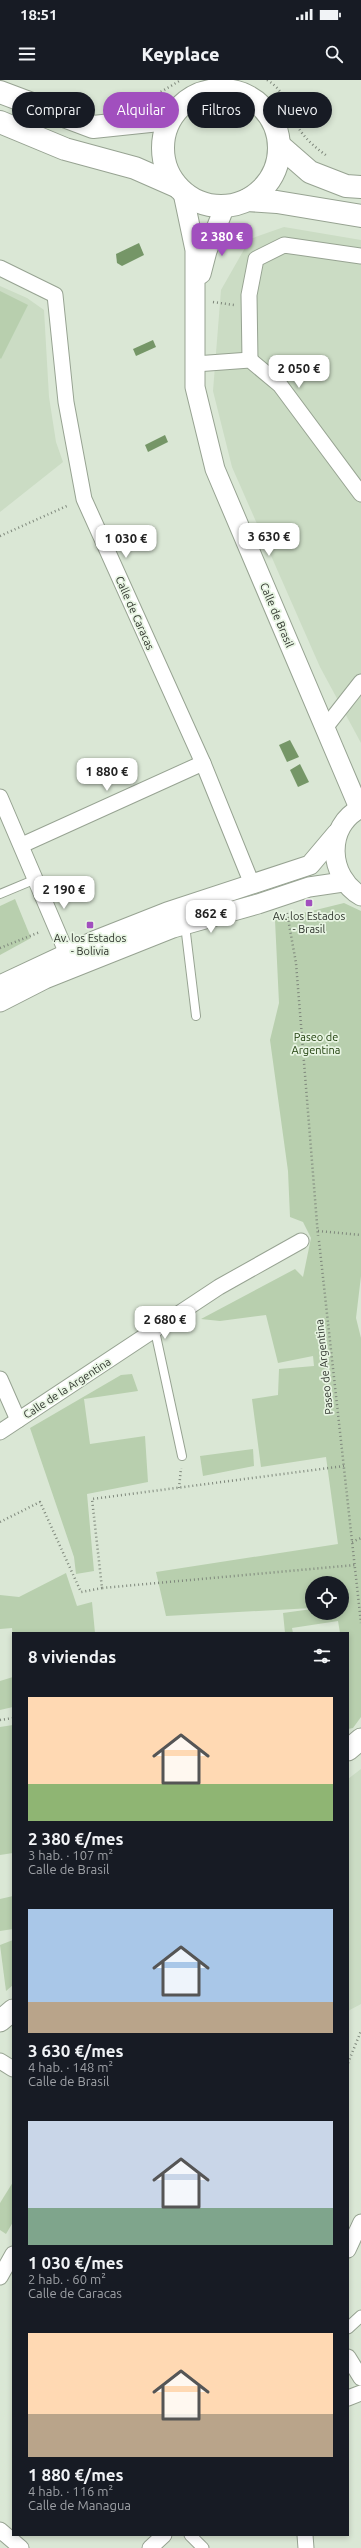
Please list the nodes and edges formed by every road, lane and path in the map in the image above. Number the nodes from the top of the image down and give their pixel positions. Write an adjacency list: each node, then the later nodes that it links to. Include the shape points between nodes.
1 (181, 80): 4 (path)
2 (267, 80): 10 (path, via 282,92 299,128 310,142)
3 (0, 92): 7 (main road, via 93,127)
4 (159, 92)
5 (179, 106): 9 (main road, via 197,94 215,89 234,90 252,98 266,110 275,126)
6 (0, 122): 12 (main road, via 65,149 136,168)
7 (103, 126)
8 (166, 128): 12 (main road, via 162,154 167,171)
9 (279, 145): 11 (main road, via 310,172 346,186); 13 (main road, via 278,162 271,177 261,190)
10 (330, 158)
11 (361, 187)
12 (180, 190): 14 (main road, via 202,204); 18 (street, Calle de Brasil, via 195,250)
13 (247, 200): 14 (main road); 15 (main road, via 277,202)
14 (225, 206): 18 (street, Calle de Brasil, via 207,251)
15 (361, 216)
16 (361, 256): 19 (street, via 284,245 256,258 249,295)
17 (0, 268): 23 (street, Calle de Caracas, via 55,295 66,402)
18 (194, 300): 19 (path); 21 (street, Calle de Brasil)
19 (250, 307): 20 (street)
20 (250, 360): 21 (street); 22 (street, via 280,385)
21 (195, 364): 26 (street, Calle de Brasil, via 195,387 200,414 215,469)
22 (361, 494)
23 (84, 499): 24 (path); 27 (street, Calle de Caracas)
24 (0, 536)
25 (361, 682): 26 (street)
26 (325, 728): 29 (street, Calle de Brasil)
27 (203, 763): 31 (street); 34 (street, Calle de Caracas)
28 (0, 797): 31 (street)
29 (360, 808): 30 (street, via 350,815)
30 (337, 834): 33 (street, via 334,850 336,867); 34 (street, via 310,865)
31 (22, 845): 32 (street)
32 (36, 879): 35 (lane); 38 (street)
33 (343, 882): 36 (street, via 309,887); 37 (street)
34 (252, 884): 41 (street, via 167,912)
35 (0, 894)
36 (284, 895): 39 (street); 45 (path, Paseo de Argentina, via 296,963)
37 (361, 896)
38 (55, 925): 40 (path); 41 (street)
39 (185, 925): 41 (street); 44 (lane)
40 (0, 948)
41 (70, 960): 42 (street); 43 (street)
42 (0, 985)
43 (0, 1002)
44 (196, 1016)
45 (317, 1231): 46 (path); 47 (path); 53 (path, Paseo de Argentina)
46 (361, 1235)
47 (301, 1241): 48 (street, Calle de la Argentina, via 219,1287)
48 (155, 1331): 50 (street, Calle de la Argentina); 52 (lane)
49 (0, 1379): 50 (street)
50 (18, 1420): 51 (street, Calle de la Argentina)
51 (0, 1432)
52 (182, 1456): 54 (path)
53 (344, 1466): 54 (path); 57 (path, Paseo de Argentina)
54 (178, 1488): 59 (path, via 92,1499)
55 (0, 1522): 59 (path, via 40,1502 81,1592)
56 (361, 1538): 57 (path)
57 (352, 1542): 58 (path, Paseo de Argentina)
58 (355, 1565): 59 (path); 60 (path, Paseo de Argentina)
59 (102, 1588)
60 (361, 1622)
61 (12, 1718): 62 (path)
62 (0, 1720)
63 (361, 1739): 64 (main road)
64 (349, 1749)
65 (12, 2011): 66 (main road)
66 (0, 2021)
67 (361, 2031): 69 (path)
68 (0, 2061): 70 (street)
69 (349, 2061)
70 (12, 2068)
71 (361, 2222): 72 (street)
72 (349, 2248)
73 (12, 2256): 74 (street)
74 (0, 2276)
75 (361, 2316): 76 (street)
76 (349, 2327)
77 (349, 2358): 78 (street)
78 (361, 2378)
79 (361, 2393): 80 (street)
80 (349, 2398)
81 (0, 2530): 85 (street)
82 (163, 2536): 86 (street)
83 (191, 2536): 87 (street)
84 (305, 2536): 88 (street)
85 (21, 2548)
86 (150, 2548)
87 (203, 2548)
88 (306, 2548)

